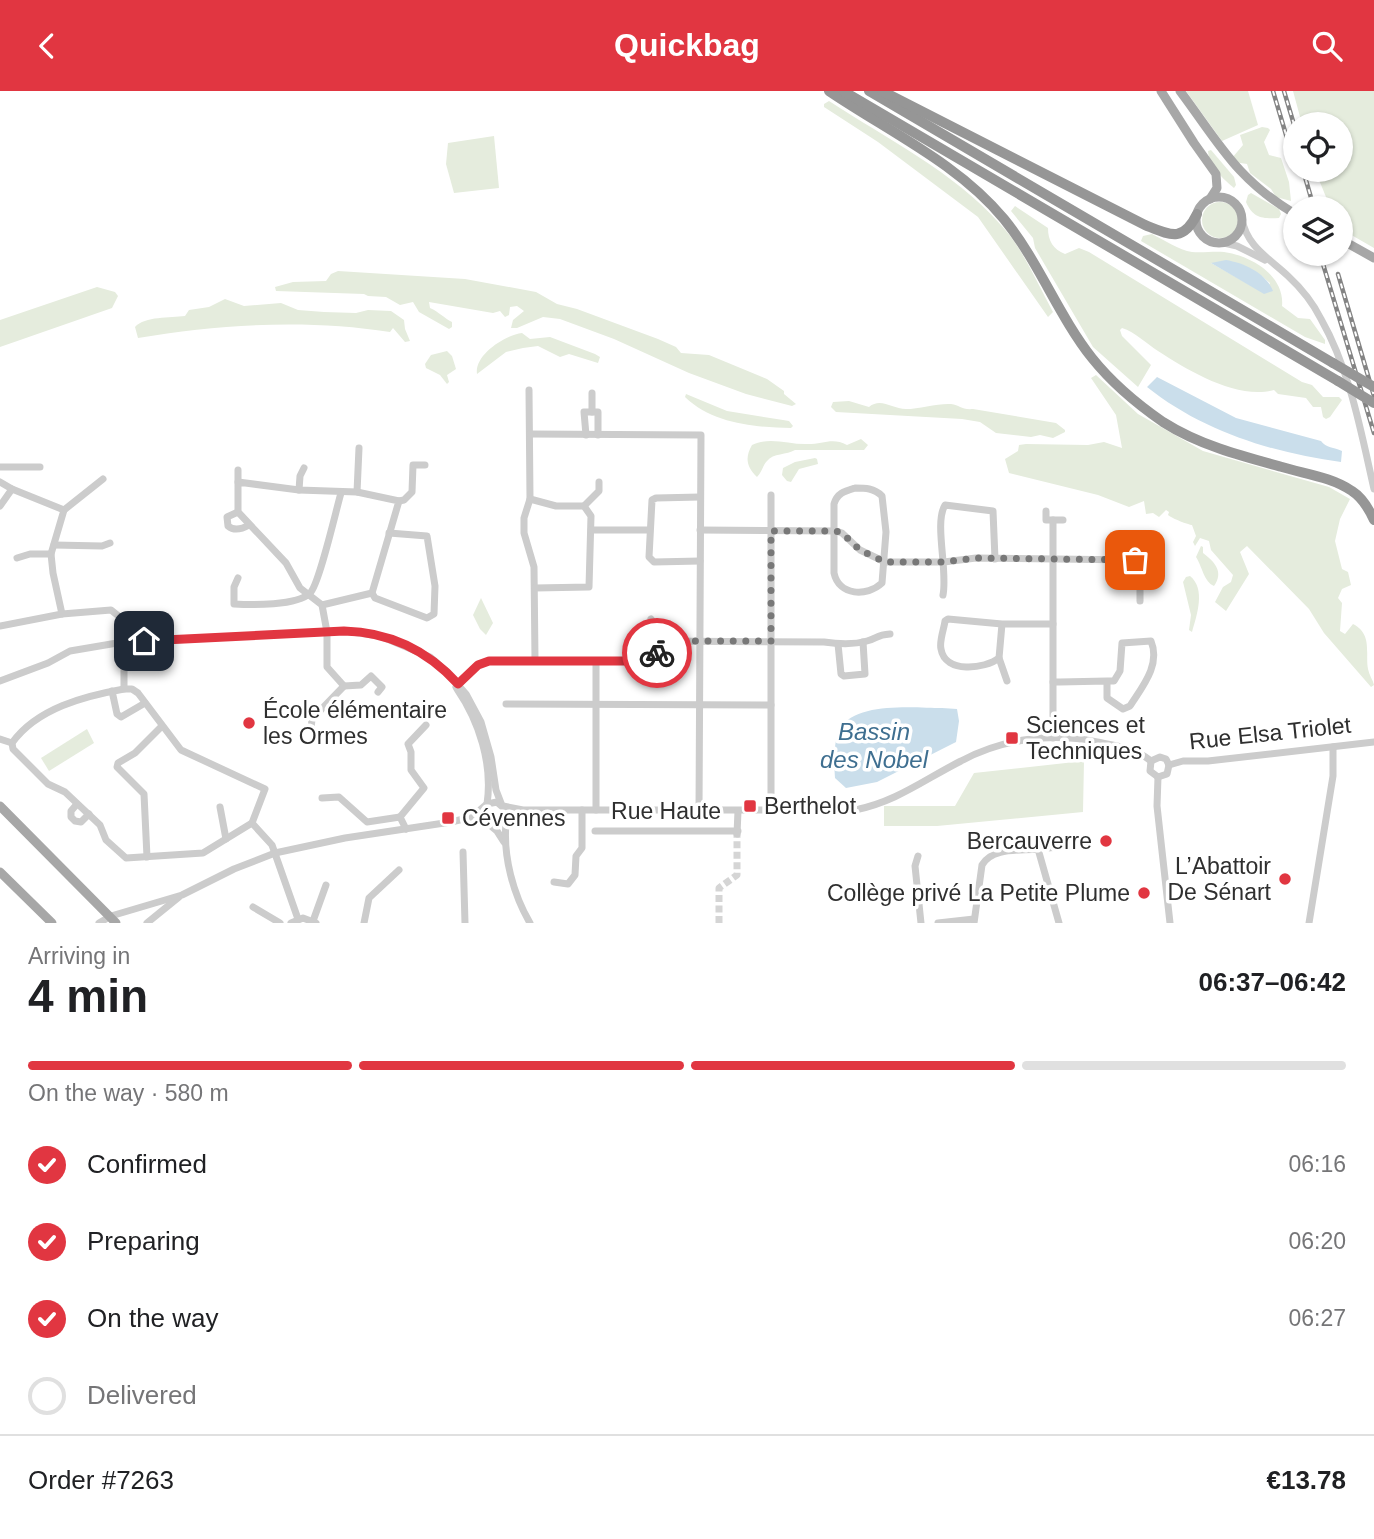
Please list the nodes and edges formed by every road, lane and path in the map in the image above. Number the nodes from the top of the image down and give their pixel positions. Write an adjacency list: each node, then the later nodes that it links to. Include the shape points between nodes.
1 (830, 91): 51 (highway, via 942,164 984,198 1019,239 1091,357 1125,393 1188,436 1349,489)
2 (843, 91): 20 (highway, bridge)
3 (869, 91): 17 (highway, bridge)
4 (882, 91): 11 (highway, via 1167,234 1187,230)
5 (1161, 91): 9 (main road, via 1216,174 1217,188)
6 (1174, 91): 8 (main road)
7 (1180, 91): 8 (main road)
8 (1204, 125): 10 (main road, via 1243,176)
9 (1210, 199): 11 (main road); 12 (main road, via 1233,201)
10 (1283, 206)
11 (1197, 214): 13 (main road, via 1201,235)
12 (1242, 219): 13 (main road, via 1237,235); 16 (street, via 1251,244)
13 (1224, 243): 16 (street)
14 (1353, 246): 15 (main road)
15 (1374, 258)
16 (1278, 267): 36 (street, via 1311,302 1331,336)
17 (1374, 387)
18 (529, 390): 22 (street)
19 (592, 393): 21 (street)
20 (1374, 403)
21 (592, 412): 23 (street, via 584,412); 24 (street, via 598,412)
22 (530, 434): 23 (street); 42 (street)
23 (586, 435): 24 (street)
24 (598, 435): 41 (street, via 701,435)
25 (359, 448): 38 (street)
26 (425, 465): 43 (street, via 413,465 412,492)
27 (40, 467): 29 (street)
28 (304, 468): 37 (street)
29 (1, 469)
30 (238, 470): 33 (street)
31 (103, 479): 46 (street)
32 (0, 482): 35 (street)
33 (238, 482): 37 (street); 48 (street)
34 (599, 482): 45 (street, via 593,499)
35 (12, 489): 44 (street); 46 (street)
36 (1374, 489)
37 (299, 490): 39 (street)
38 (358, 492): 39 (street); 43 (street)
39 (341, 493): 72 (street)
40 (771, 495): 56 (street)
41 (701, 497): 54 (street, via 652,500); 55 (street)
42 (530, 499): 45 (street, via 555,506); 69 (street, via 524,533)
43 (398, 501): 58 (street)
44 (0, 506)
45 (584, 506): 53 (street)
46 (64, 510): 60 (street)
47 (1046, 511): 49 (street, via 1046,520)
48 (238, 512): 52 (street); 52 (street, via 227,517 228,526 242,529)
49 (1054, 520): 50 (street); 64 (street)
50 (1063, 520)
51 (1374, 520)
52 (249, 525): 72 (street)
53 (592, 530): 54 (street); 69 (street, via 589,587)
54 (649, 530): 65 (street, via 650,561)
55 (700, 530): 56 (street); 65 (street)
56 (771, 531): 57 (street); 84 (street)
57 (836, 531): 66 (street); 66 (street, via 834,573 841,588 875,590 883,583); 66 (street, via 834,504 841,493 855,488 878,492 884,510)
58 (389, 533): 70 (street); 70 (street, via 427,536 434,614 427,618)
59 (110, 543): 60 (street)
60 (54, 545): 61 (street)
61 (51, 554): 62 (street); 75 (street)
62 (17, 558)
63 (995, 559): 64 (street); 67 (street); 67 (street, via 993,511 948,504 942,509)
64 (1053, 560): 73 (street, via 1135,560 1140,566); 78 (street)
65 (700, 561): 83 (street)
66 (885, 562): 67 (street)
67 (944, 562): 71 (street)
68 (238, 578): 72 (street, via 234,604 273,603)
69 (535, 588): 89 (street)
70 (372, 593): 74 (street)
71 (943, 594)
72 (309, 595): 74 (street)
73 (1140, 601)
74 (322, 605): 80 (street)
75 (62, 614): 79 (street); 85 (street, via 111,610 122,621)
76 (651, 619): 82 (street)
77 (1002, 624): 78 (street); 88 (street); 88 (street, via 948,619 941,645 950,663 968,667 982,667)
78 (1053, 624): 94 (street)
79 (0, 626)
80 (327, 632): 85 (street); 95 (street, via 327,667); 96 (street, via 372,634 398,642 416,650)
81 (890, 634): 86 (street)
82 (657, 641): 83 (street); 90 (street, via 656,661)
83 (700, 641): 84 (street); 103 (street)
84 (771, 641): 87 (street); 104 (street)
85 (123, 642): 91 (street, via 69,651); 97 (street)
86 (863, 642): 87 (street); 87 (street, via 865,674 844,676)
87 (838, 644)
88 (999, 656): 92 (street)
89 (535, 660): 90 (street); 96 (street, via 489,661 478,665)
90 (596, 661): 102 (street)
91 (0, 681)
92 (1007, 681)
93 (1107, 681): 93 (street, via 1107,698 1123,709 1130,706 1153,668 1150,641 1122,643 1120,671 1114,681); 94 (street)
94 (1053, 682): 108 (street)
95 (344, 686): 99 (street, via 361,685 371,676 382,688); 107 (street, via 312,719)
96 (457, 686): 118 (street, via 481,722); 120 (street, via 482,742 488,778)
97 (124, 689): 98 (street); 100 (street, via 132,689)
98 (112, 691): 100 (street, via 121,717); 111 (street, via 64,705 37,719)
99 (378, 692)
100 (145, 703): 106 (street)
101 (506, 704): 102 (street)
102 (596, 704): 103 (street); 124 (street)
103 (699, 705): 104 (street); 125 (street)
104 (771, 705): 127 (street)
105 (426, 725): 129 (street, via 408,744 411,770 424,788)
106 (162, 726): 132 (street, via 181,750 265,789); 143 (street, via 117,767 144,794)
107 (311, 729)
108 (1053, 738): 113 (street, via 1134,750); 127 (street, via 988,749 905,794 869,807)
109 (0, 739): 111 (street)
110 (1374, 742): 112 (street, Rue Elsa Triolet)
111 (12, 743): 117 (street, via 17,755 38,775)
112 (1333, 747): 114 (street, Rue Elsa Triolet); 165 (street, via 1334,776)
113 (1152, 761): 114 (street, via 1160,757); 115 (street, via 1150,771)
114 (1170, 765): 115 (street, via 1167,774)
115 (1158, 777): 164 (street)
116 (322, 798): 129 (street, via 338,797 367,822)
117 (77, 804): 128 (street); 128 (street, via 71,811 75,821)
118 (502, 805): 120 (street, via 494,801); 122 (street); 131 (street, via 506,812)
119 (0, 806): 150 (main road)
120 (485, 806): 130 (street); 133 (street, via 482,816)
121 (220, 807): 136 (street)
122 (523, 810): 123 (street); 131 (street)
123 (582, 810): 124 (street); 146 (street, via 582,848 576,856 575,875 568,884)
124 (596, 810): 125 (street)
125 (699, 811): 126 (street)
126 (738, 811): 127 (street); 135 (street, Rue Haute, via 738,832)
127 (771, 811)
128 (89, 814): 143 (street, via 122,856)
129 (400, 817): 134 (street)
130 (464, 819): 133 (street); 134 (street)
131 (503, 820): 133 (street); 138 (street)
132 (252, 823): 136 (street); 141 (street)
133 (488, 824): 138 (street)
134 (406, 829): 141 (street)
135 (595, 831)
136 (226, 839): 143 (street, via 203,853)
137 (1069, 841): 139 (street)
138 (504, 842): 160 (street, via 516,892)
139 (1038, 849): 152 (street, via 986,857); 163 (street)
140 (463, 852): 159 (street)
141 (275, 853): 148 (street); 151 (street)
142 (918, 856): 161 (street)
143 (147, 857)
144 (399, 870): 158 (street, via 369,898)
145 (0, 873): 154 (main road)
146 (554, 882)
147 (326, 885): 153 (street)
148 (181, 895): 150 (street); 156 (street)
149 (253, 907): 157 (street)
150 (113, 920): 155 (street)
151 (295, 921): 153 (street)
152 (974, 921): 162 (street)
153 (314, 922)
154 (52, 923)
155 (99, 923)
156 (148, 923)
157 (280, 923)
158 (364, 923)
159 (465, 923)
160 (530, 923)
161 (921, 923)
162 (938, 923)
163 (1059, 923)
164 (1170, 923)
165 (1309, 923)

